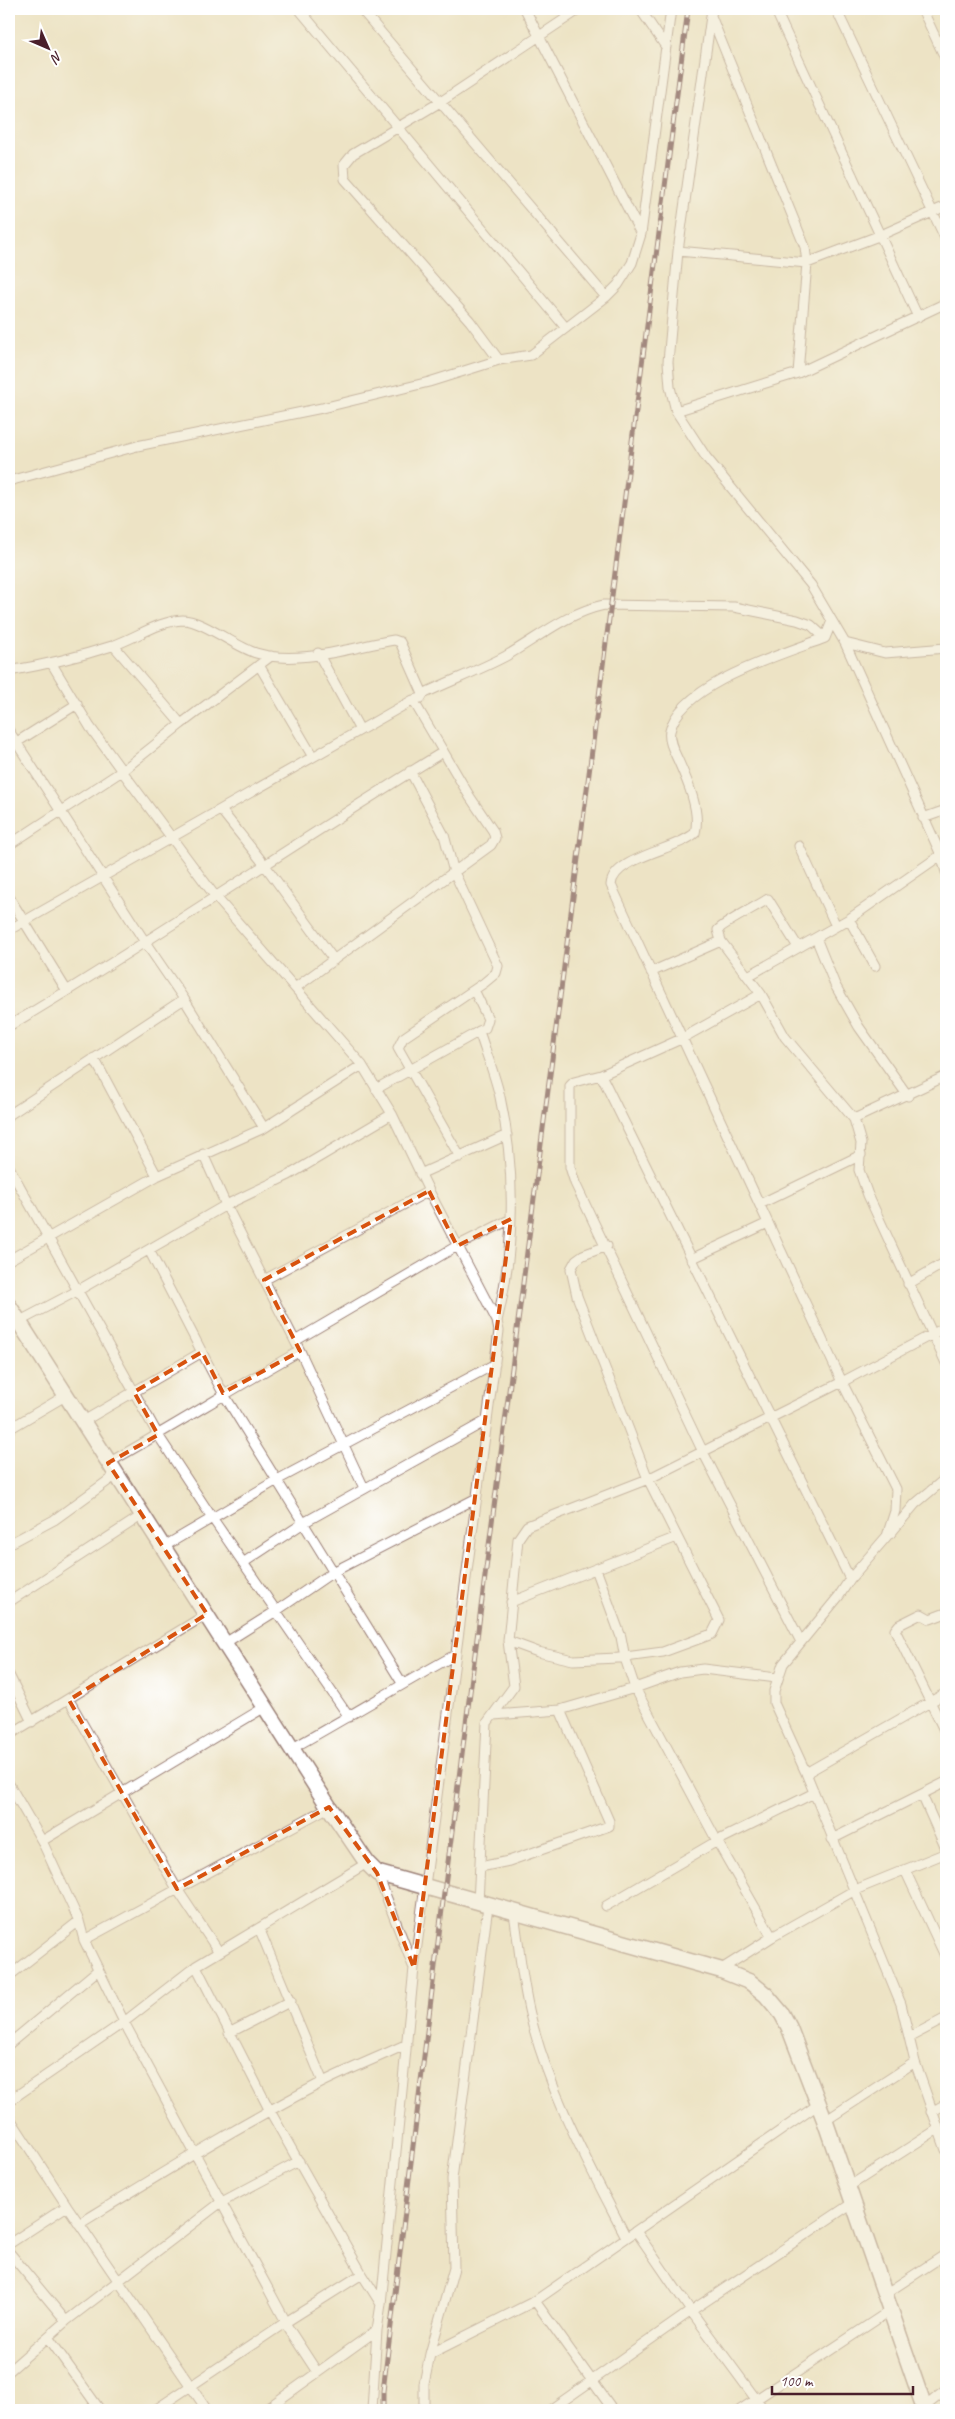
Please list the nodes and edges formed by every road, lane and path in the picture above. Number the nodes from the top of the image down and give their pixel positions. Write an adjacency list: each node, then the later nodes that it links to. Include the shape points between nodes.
1 (298, 9): 15 (street)
2 (361, 9): 14 (street)
3 (525, 9): 11 (street)
4 (580, 9): 11 (street)
5 (640, 9): 12 (street)
6 (671, 9): 12 (street)
7 (775, 9): 19 (street)
8 (836, 9): 17 (street)
9 (922, 9): 13 (street)
10 (711, 12): 21 (street); 22 (street, via 805,247)
11 (539, 36): 14 (street); 18 (street)
12 (666, 47): 18 (street)
13 (946, 60)
14 (442, 101): 15 (street); 23 (street)
15 (397, 126): 26 (street); 27 (street, via 353,154 344,165 345,179 470,321)
16 (946, 206): 17 (street)
17 (933, 211): 19 (street); 20 (street)
18 (641, 234): 23 (street, via 632,263)
19 (881, 235): 22 (street); 25 (street)
20 (946, 240)
21 (678, 251): 22 (street); 29 (street, via 668,362)
22 (807, 264): 28 (street)
23 (606, 298): 26 (street)
24 (946, 303): 25 (street)
25 (918, 317): 28 (street)
26 (566, 328): 27 (street, via 531,355)
27 (499, 360): 30 (street, via 429,382 137,446)
28 (798, 373): 29 (street)
29 (676, 411): 31 (street, via 706,457 811,585)
30 (9, 481)
31 (832, 621): 32 (street); 33 (street)
32 (825, 638): 41 (street, via 811,624 734,607 604,605 566,618 505,656); 76 (street, via 713,684 678,711 670,742 692,793 695,833 627,864 611,879)
33 (845, 643): 35 (street, via 885,653); 55 (street)
34 (114, 646): 37 (street, via 173,621 186,620 254,652); 38 (street); 44 (street)
35 (946, 648)
36 (318, 653): 37 (street, via 292,658); 41 (street, via 394,640 400,642); 45 (street)
37 (271, 656): 39 (street)
38 (52, 664): 40 (street); 43 (street)
39 (259, 665): 44 (street); 49 (street)
40 (9, 671)
41 (423, 694): 42 (street)
42 (413, 700): 45 (street); 48 (street)
43 (76, 704): 47 (street); 50 (street)
44 (181, 724): 50 (street)
45 (360, 730): 49 (street)
46 (9, 731): 47 (street)
47 (12, 744): 54 (street)
48 (443, 752): 51 (street); 61 (street, via 495,838 491,845)
49 (313, 757): 52 (street)
50 (122, 771): 54 (street); 56 (street)
51 (410, 772): 60 (street); 61 (street, via 444,835)
52 (221, 810): 56 (street); 60 (street)
53 (946, 810): 55 (street)
54 (60, 812): 57 (street); 63 (street)
55 (923, 818): 59 (street)
56 (172, 838): 63 (street); 64 (street)
57 (9, 845)
58 (799, 846): 68 (street)
59 (941, 855): 62 (street); 66 (street)
60 (264, 864): 64 (street); 74 (street)
61 (454, 872): 74 (street); 79 (street, via 498,966 496,973)
62 (946, 872)
63 (103, 877): 67 (street); 72 (street)
64 (215, 896): 72 (street); 78 (street)
65 (9, 897): 67 (street)
66 (849, 919): 68 (street); 75 (street)
67 (23, 921): 69 (street); 80 (street)
68 (836, 926): 70 (street)
69 (9, 930)
70 (816, 938): 73 (street); 92 (street, via 835,986)
71 (721, 941): 73 (street, via 719,927 768,899); 76 (street); 77 (street)
72 (145, 942): 80 (street); 82 (street)
73 (798, 947): 77 (street)
74 (334, 960): 78 (street)
75 (875, 966)
76 (651, 972): 85 (street)
77 (748, 976): 81 (street)
78 (295, 988): 87 (street)
79 (474, 990): 84 (street, via 488,1019 485,1028); 88 (street, via 400,1043 398,1048)
80 (67, 991): 83 (street)
81 (761, 994): 85 (street); 95 (street, via 771,1016 796,1053)
82 (184, 999): 86 (street); 96 (street)
83 (9, 1026)
84 (479, 1032): 88 (street); 97 (street, via 500,1098)
85 (681, 1039): 89 (street); 105 (street)
86 (94, 1058): 94 (street); 103 (street)
87 (362, 1065): 91 (street); 96 (street)
88 (411, 1071): 91 (street); 100 (street)
89 (601, 1075): 111 (street, via 570,1086 570,1167); 113 (street)
90 (946, 1076): 92 (street)
91 (376, 1089): 93 (street)
92 (908, 1096): 95 (street)
93 (392, 1114): 102 (street); 106 (street, via 289,1175)
94 (9, 1115)
95 (854, 1119): 99 (street)
96 (264, 1128): 98 (street)
97 (507, 1135): 100 (street); 107 (street)
98 (203, 1154): 103 (street); 106 (street)
99 (861, 1155): 105 (street); 117 (street, via 859,1170 868,1195)
100 (460, 1157): 102 (street)
101 (9, 1167): 109 (street)
102 (420, 1174): 104 (street)
103 (158, 1176): 109 (street)
104 (428, 1191): 110 (street); 116 (street)
105 (760, 1204): 108 (street)
106 (226, 1205): 112 (street); 116 (street)
107 (511, 1219): 110 (street); 120 (street, via 503,1296)
108 (768, 1223): 113 (street); 129 (street)
109 (48, 1237): 114 (street); 118 (street)
110 (457, 1246): 120 (street); 124 (street)
111 (607, 1246): 139 (street); 142 (street, via 583,1255 571,1269 577,1296)
112 (149, 1250): 118 (street); 126 (street)
113 (691, 1258): 133 (street)
114 (9, 1260)
115 (946, 1262): 117 (street)
116 (264, 1280): 124 (street)
117 (908, 1284): 123 (street)
118 (76, 1291): 121 (street); 130 (street)
119 (9, 1306): 121 (main road)
120 (497, 1321): 128 (street)
121 (18, 1322): 132 (main road)
122 (946, 1327): 123 (street)
123 (933, 1335): 127 (street); 129 (street)
124 (294, 1341): 125 (street)
125 (300, 1351): 131 (street); 138 (street)
126 (202, 1352): 130 (street); 131 (street)
127 (946, 1363)
128 (495, 1364): 134 (street); 138 (street)
129 (842, 1382): 133 (street); 149 (street, via 896,1489)
130 (134, 1392): 135 (street); 137 (street)
131 (223, 1393): 137 (street); 143 (street)
132 (65, 1396): 135 (main road); 136 (street)
133 (769, 1418): 139 (street); 156 (street)
134 (486, 1421): 144 (street); 145 (street)
135 (82, 1422): 140 (main road)
136 (9, 1429)
137 (158, 1435): 140 (street); 147 (street)
138 (343, 1445): 143 (street); 144 (street)
139 (703, 1452): 142 (street); 163 (street)
140 (112, 1469): 146 (main road); 151 (street, via 54,1520)
141 (946, 1478): 149 (street, via 915,1504)
142 (648, 1479): 150 (street); 158 (street, via 527,1526 518,1539)
143 (278, 1480): 147 (street); 148 (street)
144 (364, 1488): 148 (street)
145 (475, 1499): 155 (street); 165 (street)
146 (141, 1516): 152 (main road); 157 (street)
147 (213, 1519): 152 (street); 153 (street)
148 (305, 1522): 153 (street); 155 (street)
149 (887, 1536): 156 (street)
150 (677, 1537): 154 (street); 166 (street, via 719,1620 716,1628 712,1634 663,1652)
151 (9, 1544)
152 (163, 1547): 161 (main road)
153 (243, 1563): 159 (street)
154 (596, 1569): 158 (street); 166 (street, via 621,1637)
155 (333, 1572): 159 (street); 169 (street)
156 (850, 1579): 163 (street)
157 (9, 1602)
158 (511, 1602): 162 (street)
159 (276, 1611): 164 (street); 177 (street)
160 (946, 1613): 173 (street, via 930,1619 920,1614 895,1630)
161 (206, 1614): 164 (main road); 172 (street)
162 (508, 1641): 166 (street, via 573,1660); 176 (street, via 514,1686)
163 (801, 1642): 168 (street, via 783,1664)
164 (225, 1643): 174 (main road)
165 (455, 1655): 169 (street); 198 (street)
166 (625, 1658): 170 (street)
167 (9, 1675): 178 (street)
168 (777, 1678): 170 (street, via 703,1669 680,1672); 182 (street, via 774,1703)
169 (402, 1683): 177 (street)
170 (636, 1688): 175 (street); 192 (street)
171 (946, 1693): 173 (street)
172 (69, 1700): 178 (street); 185 (street)
173 (930, 1702): 179 (street); 182 (street)
174 (265, 1707): 181 (main road); 185 (street)
175 (560, 1710): 176 (street); 195 (street, via 610,1821 609,1826 509,1861)
176 (494, 1715): 195 (street, via 487,1723)
177 (349, 1717): 181 (street)
178 (32, 1722): 180 (street)
179 (946, 1734)
180 (9, 1735)
181 (291, 1749): 189 (main road)
182 (806, 1773): 186 (street)
183 (946, 1782): 187 (street)
184 (9, 1784): 188 (street)
185 (122, 1791): 191 (street); 199 (street)
186 (814, 1793): 190 (street); 192 (street)
187 (922, 1795): 190 (street); 193 (street)
188 (12, 1798): 191 (street)
189 (329, 1807): 196 (main road); 199 (street)
190 (832, 1839): 200 (street)
191 (42, 1841): 204 (street)
192 (716, 1841): 202 (street); 206 (street)
193 (946, 1849)
194 (946, 1853): 197 (street)
195 (480, 1867): 201 (street)
196 (372, 1868): 198 (main road); 205 (street); 211 (street)
197 (904, 1870): 200 (street); 209 (street)
198 (426, 1888): 201 (main road); 211 (street)
199 (177, 1889): 207 (street); 208 (street)
200 (855, 1890): 206 (street); 219 (street, via 902,2004)
201 (483, 1904): 203 (main road); 256 (street, via 452,2179 454,2268)
202 (606, 1906)
203 (514, 1913): 213 (main road); 241 (street, via 530,2014 558,2099 569,2127)
204 (79, 1921): 207 (street); 214 (street)
205 (259, 1928): 208 (street); 215 (street)
206 (772, 1936): 213 (street)
207 (84, 1940): 212 (street)
208 (219, 1952): 210 (street)
209 (946, 1958)
210 (196, 1966): 217 (street); 218 (street)
211 (414, 1968): 221 (street)
212 (98, 1970): 217 (street); 220 (street)
213 (720, 1970): 225 (main road, via 750,1982 775,2004 789,2027)
214 (9, 1976)
215 (290, 2001): 218 (street); 223 (street)
216 (946, 2018): 219 (street)
217 (124, 2022): 224 (street); 233 (street)
218 (229, 2033): 227 (street)
219 (910, 2037): 222 (street)
220 (9, 2044)
221 (407, 2044): 223 (street); 249 (street)
222 (915, 2062): 228 (street); 230 (street)
223 (323, 2082): 227 (street)
224 (9, 2101)
225 (819, 2104): 230 (main road); 240 (street)
226 (946, 2104): 228 (street)
227 (270, 2111): 233 (street); 234 (street)
228 (931, 2112): 231 (street)
229 (9, 2117): 238 (street)
230 (825, 2121): 235 (main road)
231 (938, 2129): 232 (street); 235 (street)
232 (946, 2150)
233 (195, 2153): 237 (street); 239 (street)
234 (299, 2161): 237 (street); 245 (street)
235 (848, 2187): 236 (main road)
236 (854, 2202): 247 (main road); 251 (street)
237 (220, 2203): 246 (street); 253 (street)
238 (67, 2206): 239 (street); 242 (street)
239 (79, 2224): 246 (street)
240 (636, 2231): 241 (street); 251 (street)
241 (626, 2237): 248 (street)
242 (9, 2244)
243 (9, 2252): 252 (street)
244 (946, 2254): 247 (street)
245 (362, 2274): 249 (street); 253 (street)
246 (118, 2280): 252 (street); 260 (street)
247 (885, 2294): 250 (main road)
248 (535, 2301): 256 (street); 259 (street)
249 (381, 2304): 254 (street)
250 (890, 2310): 262 (street); 263 (main road)
251 (691, 2312): 259 (street); 262 (street)
252 (66, 2321): 255 (street)
253 (285, 2322): 258 (street); 260 (street)
254 (376, 2330): 258 (street); 268 (street)
255 (48, 2337): 257 (street); 264 (street)
256 (430, 2354): 269 (street, via 424,2384)
257 (9, 2371)
258 (317, 2372): 267 (street)
259 (592, 2380): 270 (street); 271 (street)
260 (192, 2387): 265 (street); 266 (street)
261 (946, 2390): 263 (street)
262 (757, 2400): 272 (street); 273 (street)
263 (923, 2409)
264 (100, 2410)
265 (155, 2410)
266 (208, 2410)
267 (265, 2410)
268 (372, 2410)
269 (424, 2410)
270 (550, 2410)
271 (613, 2410)
272 (740, 2410)
273 (764, 2410)

